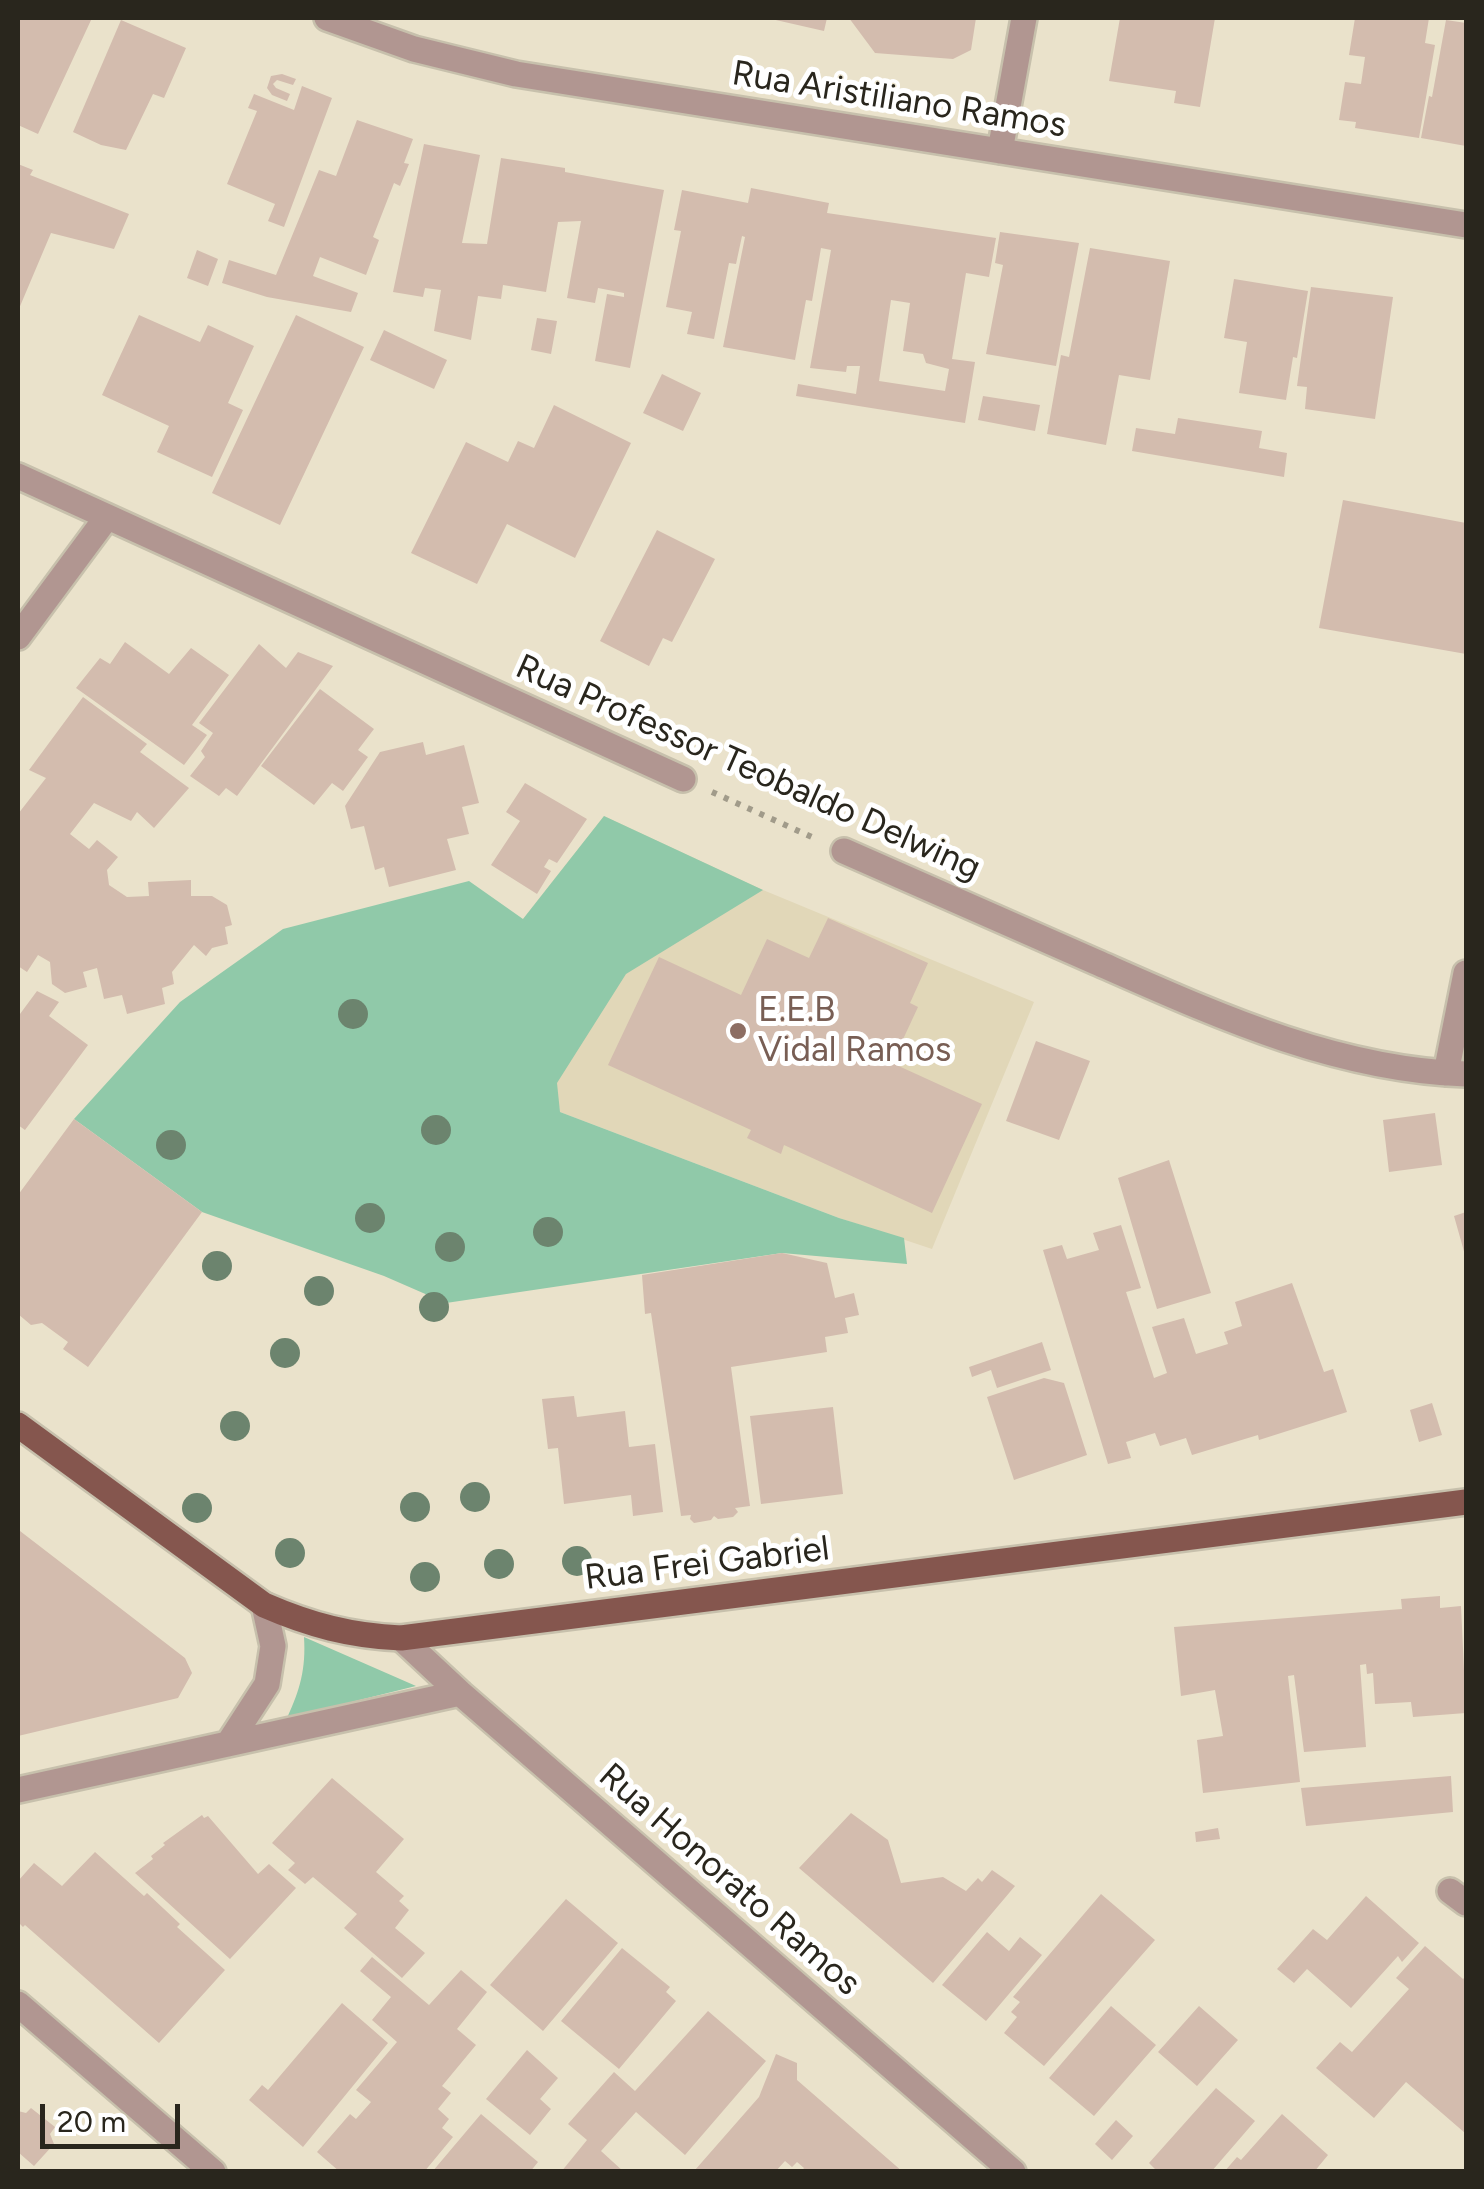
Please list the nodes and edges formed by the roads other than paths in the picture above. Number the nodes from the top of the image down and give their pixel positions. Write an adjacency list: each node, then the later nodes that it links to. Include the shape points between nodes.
1 (327, 18): 3 (street, Rua Aristiliano Ramos, via 414,49 516,74)
2 (1024, 18): 3 (street)
3 (1000, 151): 4 (street, Rua Aristiliano Ramos)
4 (1466, 225)
5 (18, 476): 6 (street, Rua Professor Teobaldo Delwing)
6 (107, 517): 7 (street); 8 (street, Rua Professor Teobaldo Delwing)
7 (18, 637)
8 (683, 779)
9 (844, 851): 11 (street, Rua Professor Teobaldo Delwing, via 1292,1042 1368,1062)
10 (1466, 973): 11 (street)
11 (1456, 1073)
12 (18, 1425): 14 (main road, Rua Frei Gabriel)
13 (1466, 1502): 15 (main road, Rua Frei Gabriel)
14 (264, 1605): 15 (main road, Rua Frei Gabriel, via 311,1626); 17 (street, via 273,1646 267,1684)
15 (401, 1638): 16 (street, Rua Honorato Ramos)
16 (460, 1693): 17 (street); 21 (street, Rua Honorato Ramos)
17 (228, 1744): 18 (street)
18 (18, 1790)
19 (18, 2004): 20 (street)
20 (213, 2172)
21 (1013, 2172)

